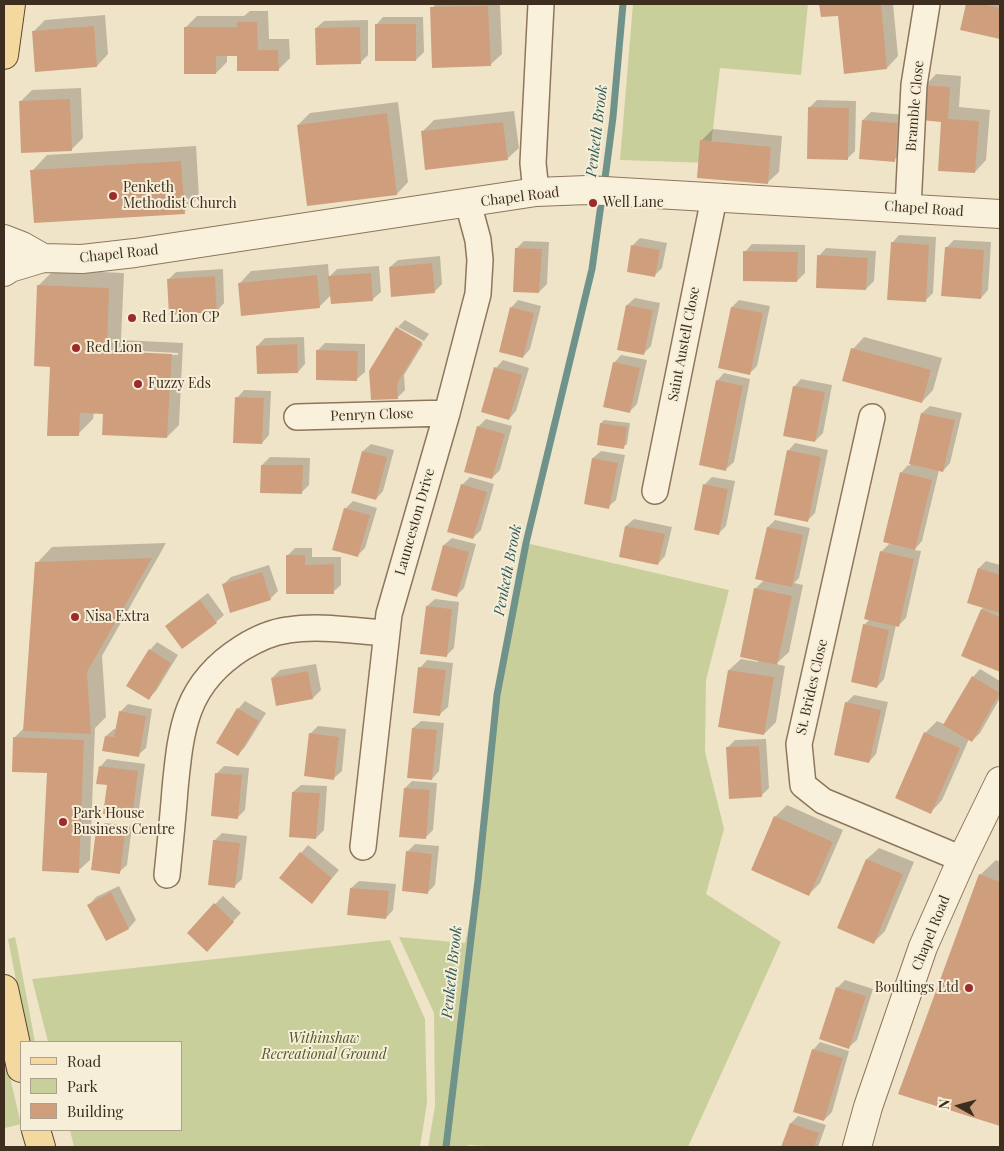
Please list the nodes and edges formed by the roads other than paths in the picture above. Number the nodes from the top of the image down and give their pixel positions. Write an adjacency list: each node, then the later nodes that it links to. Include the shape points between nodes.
1 (11, 4): 4 (main road)
2 (540, 4): 5 (street, via 532,163)
3 (927, 4): 8 (street, Bramble Close, via 914,85)
4 (4, 55)
5 (536, 192): 6 (street, Chapel Road, via 587,190); 7 (street, Chapel Road)
6 (714, 198): 8 (street, Chapel Road); 16 (street, Saint Austell Close)
7 (468, 203): 11 (street, Chapel Road, via 136,253 82,259); 13 (street, Launceston Drive, via 478,240 478,294)
8 (908, 208): 9 (street, Chapel Road)
9 (1000, 214)
10 (4, 239): 11 (street, Chapel Road)
11 (43, 258): 12 (street, Chapel Road)
12 (4, 272)
13 (447, 413): 14 (street, Penryn Close); 17 (street, Launceston Drive, via 395,590)
14 (297, 417)
15 (872, 417): 20 (street, St. Brides Close, via 799,744 803,785 823,802)
16 (654, 491)
17 (386, 633): 19 (street, Launceston Drive); 21 (street, via 286,630 250,643 209,677 197,693 184,724)
18 (1000, 781): 20 (street, Chapel Road)
19 (363, 847)
20 (962, 859): 26 (street, Chapel Road, via 923,947)
21 (167, 875)
22 (4, 989): 23 (main road)
23 (20, 1063)
24 (36, 1131): 25 (main road)
25 (41, 1147)
26 (857, 1147)

